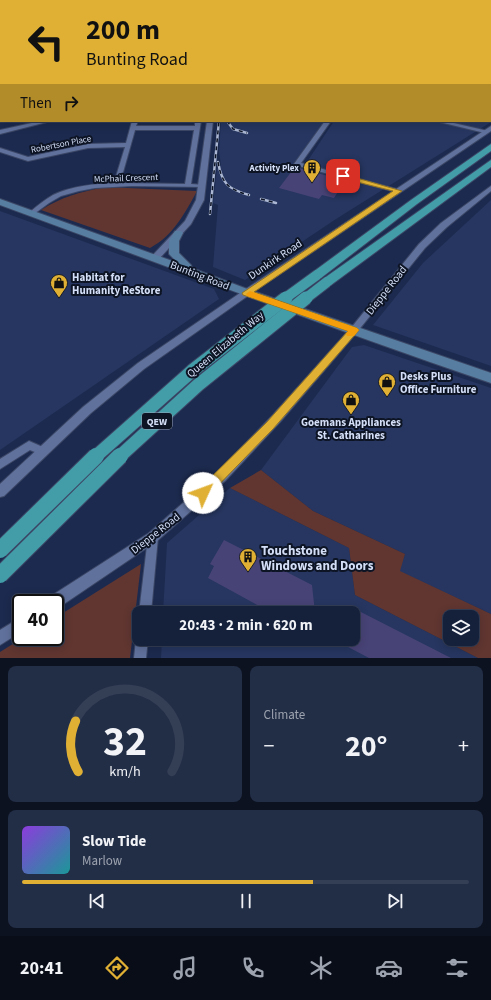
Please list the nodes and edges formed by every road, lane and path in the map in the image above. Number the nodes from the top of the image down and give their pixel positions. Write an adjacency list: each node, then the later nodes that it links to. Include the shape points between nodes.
1 (44, 122): 9 (street)
2 (135, 122): 7 (street)
3 (327, 122): 20 (street, via 297,164)
4 (444, 122): 8 (street)
5 (209, 124): 6 (street); 17 (street)
6 (197, 125): 7 (street); 16 (street)
7 (132, 128): 10 (street)
8 (488, 130): 20 (street, Dunkirk Road)
9 (0, 132)
10 (127, 145): 12 (street, Robertson Place, via 88,146 28,159); 15 (street)
11 (491, 147): 26 (highway, Queen Elizabeth Way / QEW, via 414,202)
12 (0, 150)
13 (491, 163): 19 (highway, Queen Elizabeth Way / QEW)
14 (491, 169): 19 (highway)
15 (116, 185): 16 (street, McPhail Crescent); 22 (street, McPhail Crescent, via 62,193 50,198)
16 (188, 186): 17 (street, McPhail Crescent)
17 (202, 186): 23 (street, via 196,210)
18 (491, 188): 28 (street, Dieppe Road, via 422,246)
19 (454, 190): 26 (highway, Queen Elizabeth Way / QEW)
20 (398, 191): 27 (street, Dunkirk Road)
21 (0, 202): 22 (main road, Bunting Road)
22 (32, 213): 24 (main road, Bunting Road)
23 (178, 233): 24 (street); 25 (main road, via 174,241 174,254 181,262)
24 (155, 258): 25 (main road, Bunting Road)
25 (204, 276): 27 (main road, Bunting Road)
26 (322, 278): 34 (highway, Queen Elizabeth Way / QEW, bridge, via 247,326 169,390 91,461); 35 (highway, Queen Elizabeth Way / QEW, bridge, via 184,396 109,466)
27 (246, 293): 28 (main road, Bunting Road); 30 (street, Dunkirk Road, via 116,386)
28 (354, 330): 29 (main road, Bunting Road); 33 (street, Dieppe Road, via 243,454)
29 (491, 378)
30 (42, 451): 31 (street, via 29,445); 32 (street, Dunkirk Road)
31 (0, 464)
32 (0, 492)
33 (153, 537): 36 (street, Dieppe Road); 37 (street)
34 (0, 550)
35 (0, 575)
36 (64, 596)
37 (146, 606)
38 (12, 630): 39 (street)
39 (0, 638)
40 (141, 646): 41 (street)
41 (140, 658)

